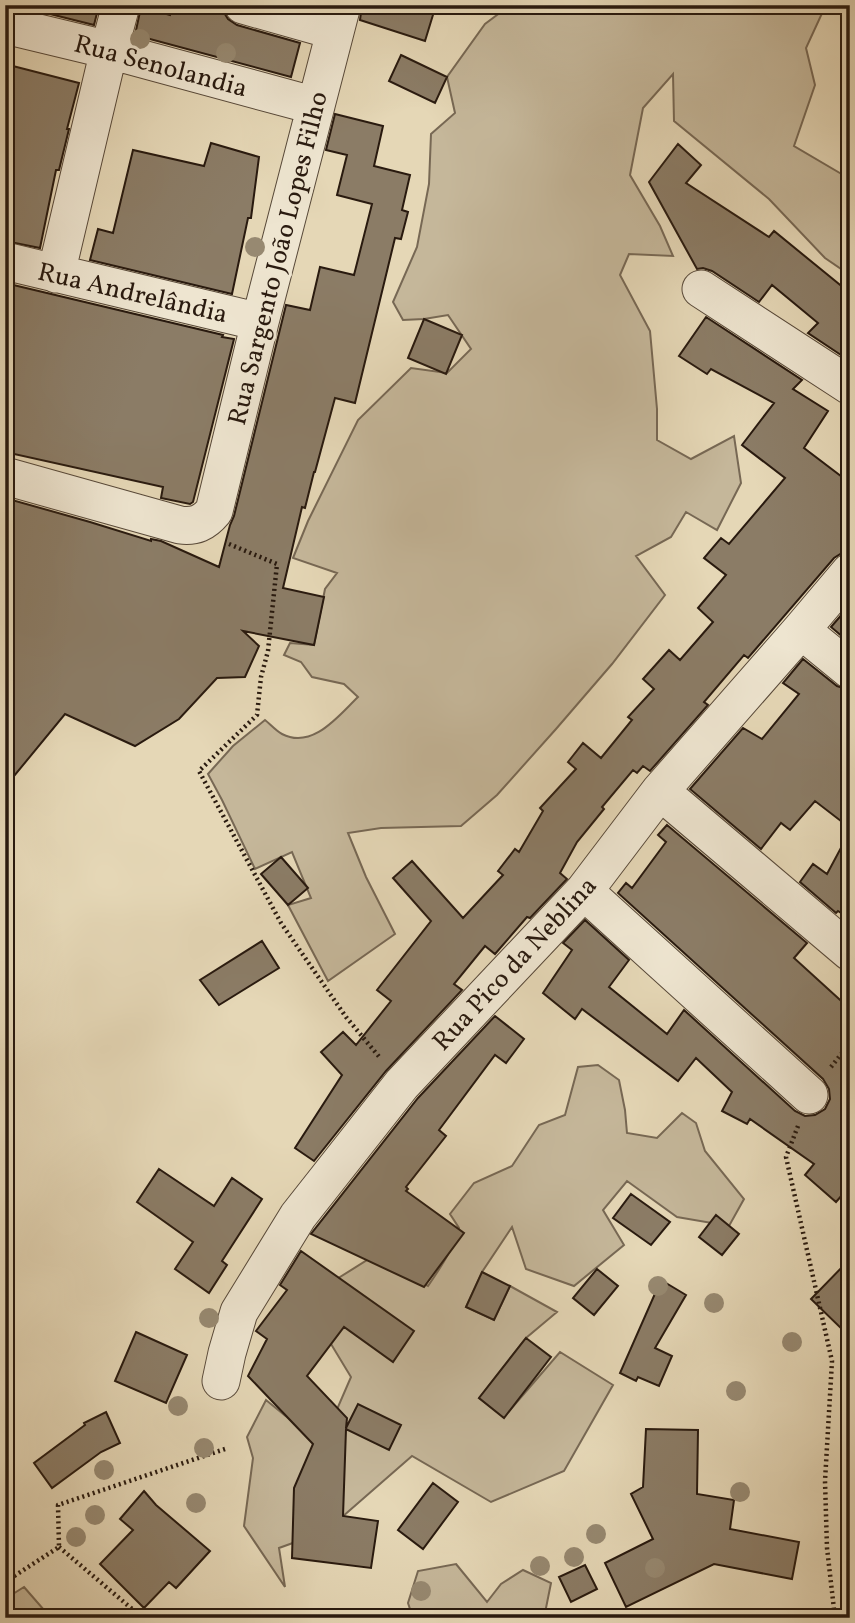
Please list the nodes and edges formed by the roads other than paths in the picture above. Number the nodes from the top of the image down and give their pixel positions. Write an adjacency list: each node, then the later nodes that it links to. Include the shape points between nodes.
1 (121, 5): 5 (street)
2 (243, 5): 3 (street)
3 (339, 18): 6 (street, Rua Sargento João Lopes Filho)
4 (5, 25): 5 (street, Rua Senolandia)
5 (109, 50): 6 (street, Rua Senolandia); 8 (street)
6 (316, 106): 10 (street, Rua Sargento João Lopes Filho)
7 (5, 261): 8 (street, Rua Andrelândia)
8 (56, 274): 10 (street, Rua Andrelândia)
9 (701, 289): 11 (street)
10 (260, 322): 12 (street, Rua Sargento João Lopes Filho, via 214,511 198,525 180,525)
11 (850, 386)
12 (5, 476)
13 (850, 572): 14 (street, Rua Pico da Neblina)
14 (802, 630): 15 (street); 16 (street, Rua Pico da Neblina)
15 (850, 670)
16 (660, 791): 17 (street, Rua Pico da Neblina); 18 (street)
17 (584, 891): 19 (street); 20 (street, Rua Pico da Neblina, via 401,1084 298,1216 239,1312)
18 (850, 952)
19 (809, 1095)
20 (222, 1381)

